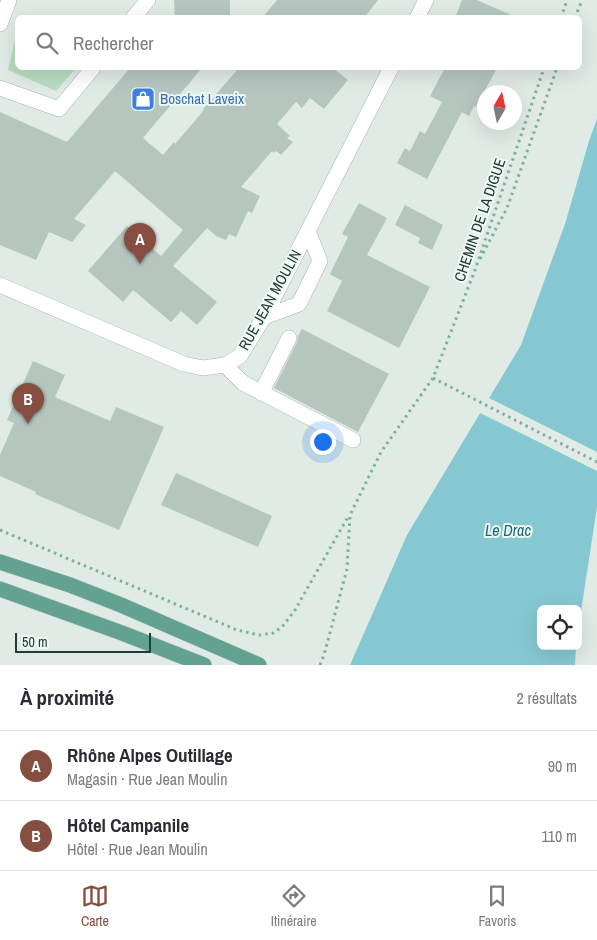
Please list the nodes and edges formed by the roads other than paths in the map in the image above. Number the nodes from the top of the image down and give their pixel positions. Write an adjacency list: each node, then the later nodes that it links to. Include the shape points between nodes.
1 (9, 0): 6 (street)
2 (148, 0): 4 (street)
3 (426, 0): 5 (street)
4 (136, 15)
5 (418, 15)
6 (0, 24)
7 (91, 70): 9 (street, via 59,109)
8 (391, 70): 10 (street, RUE JEAN MOULIN)
9 (0, 88)
10 (308, 230): 12 (street, RUE JEAN MOULIN); 12 (street, via 320,261 299,304)
11 (0, 285): 14 (street, RUE JEAN MOULIN, via 184,364 203,368)
12 (264, 317): 14 (street, RUE JEAN MOULIN, via 240,356)
13 (289, 338): 15 (street)
14 (225, 365): 15 (street, via 243,383)
15 (261, 393): 16 (street)
16 (353, 440)
17 (0, 562): 20 (main road, via 121,605)
18 (0, 589): 19 (main road)
19 (204, 665)
20 (259, 665)

